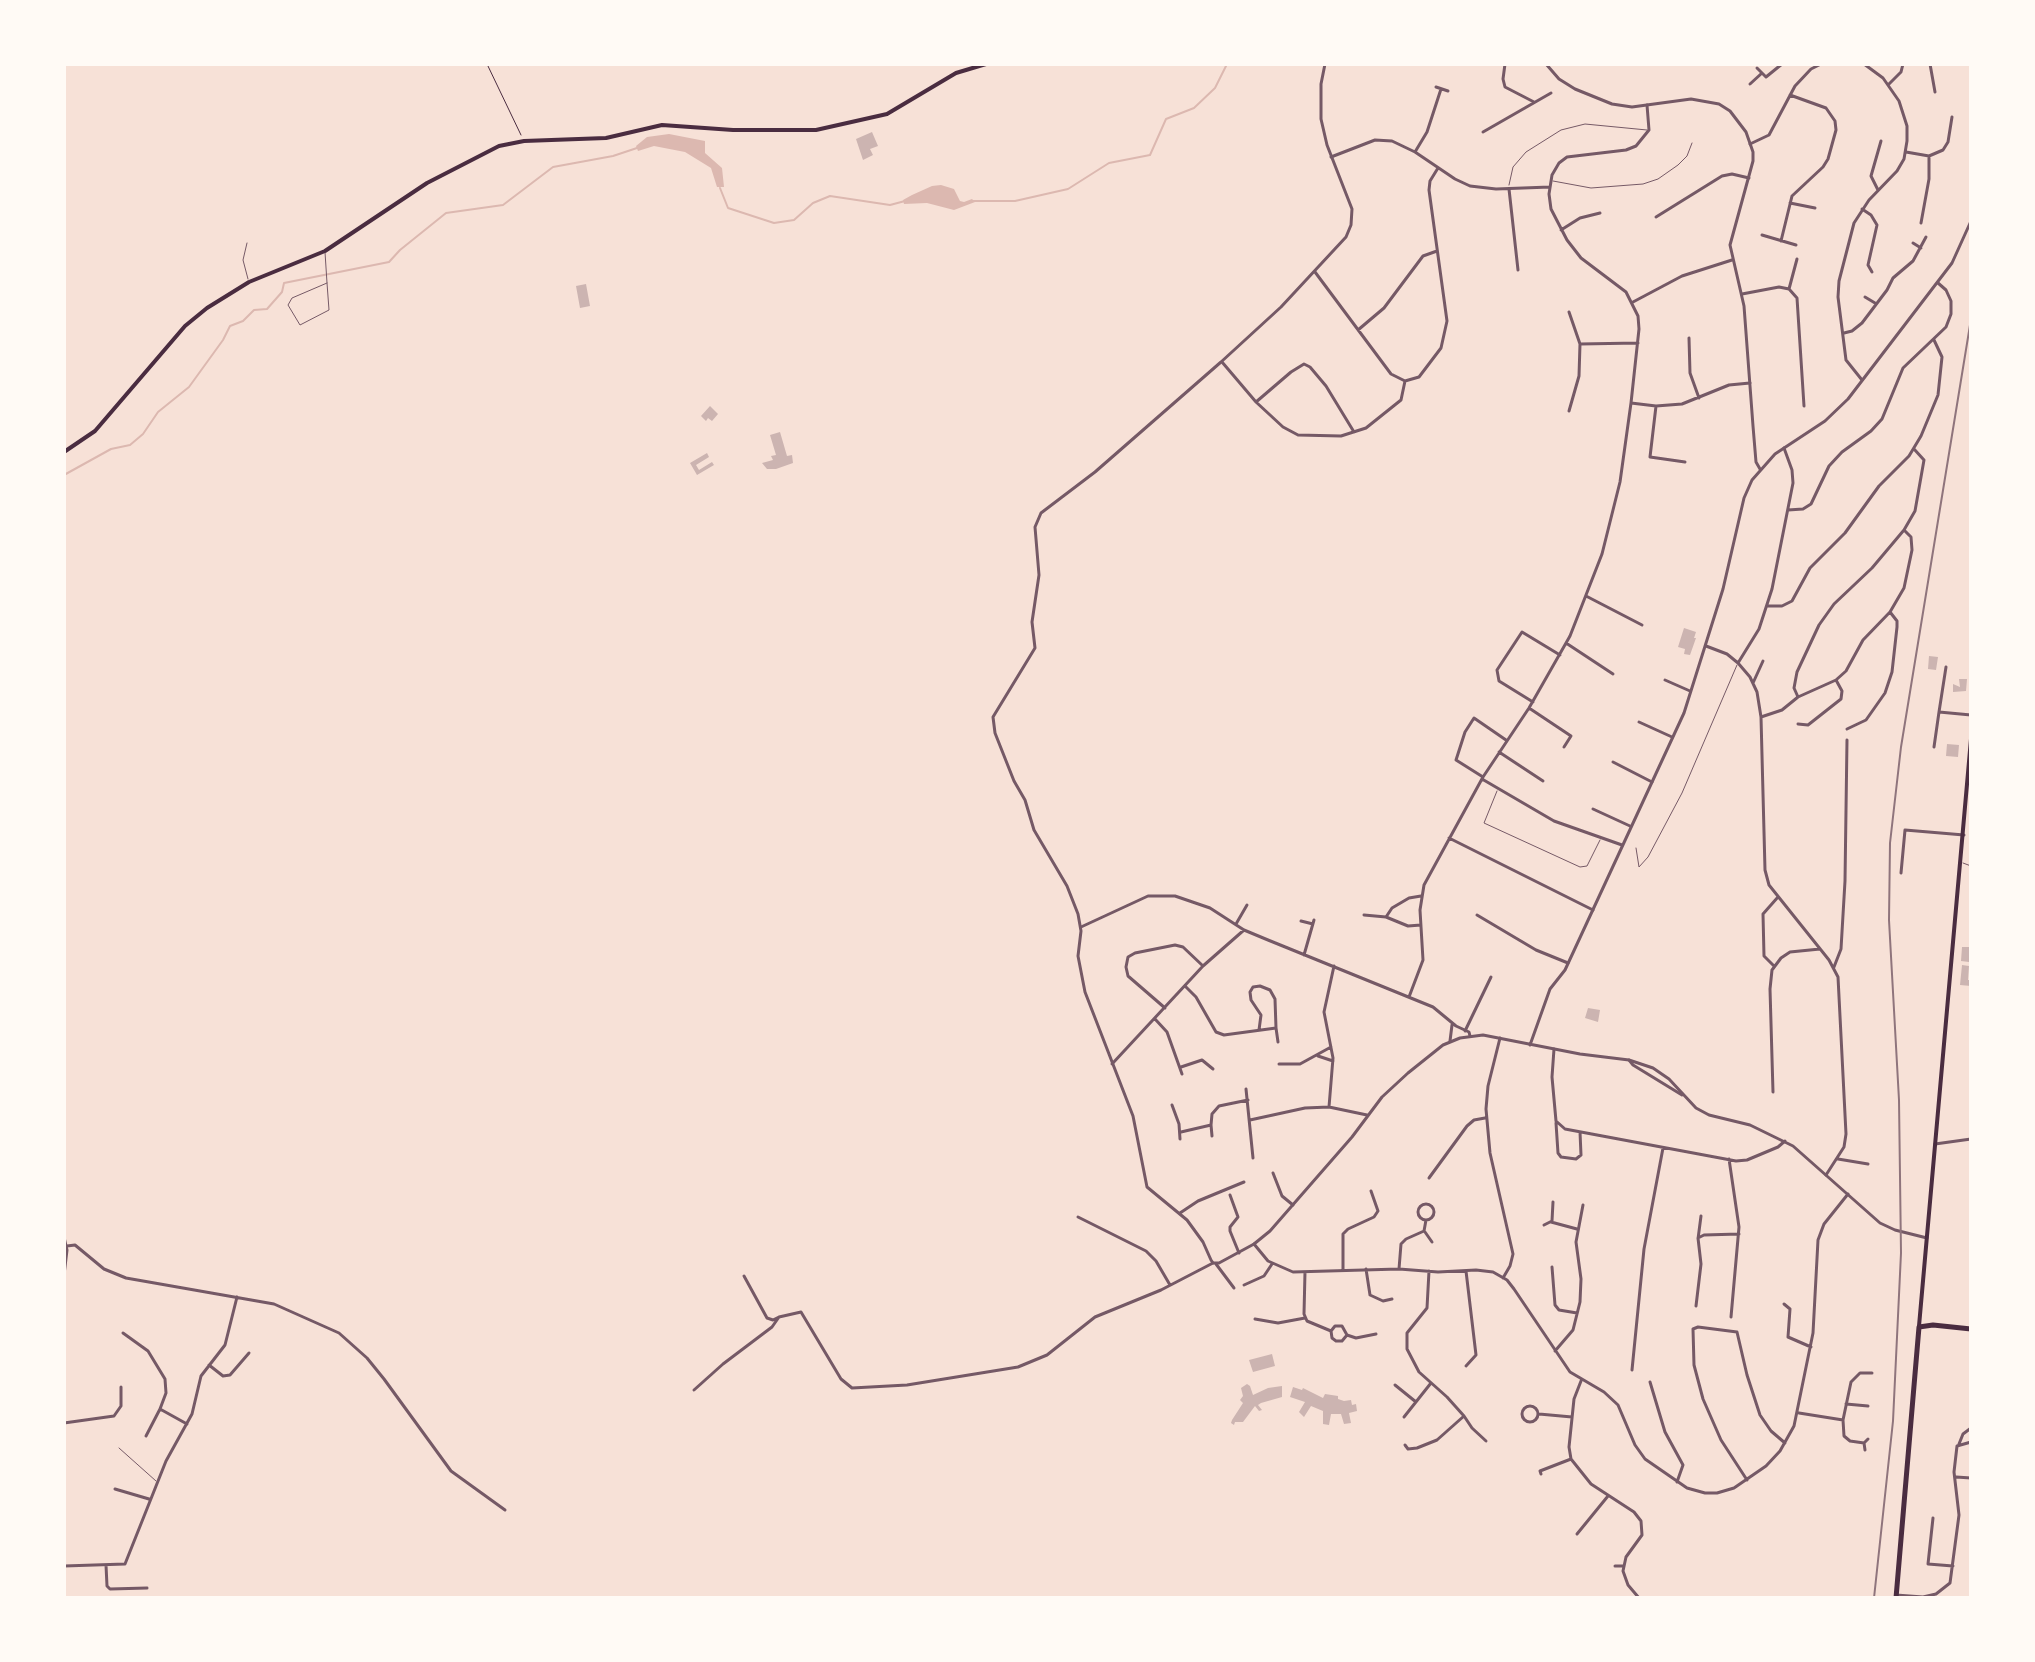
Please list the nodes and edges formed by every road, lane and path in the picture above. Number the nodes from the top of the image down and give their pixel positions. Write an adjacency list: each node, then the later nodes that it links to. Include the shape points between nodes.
1 (487, 64): 26 (path)
2 (986, 64): 26 (main road, via 956,73 887,114 816,130 662,125 606,138)
3 (1325, 64): 33 (street, via 1321,111)
4 (1505, 64): 21 (street, via 1505,87)
5 (1546, 64): 22 (street, via 1583,94 1612,104)
6 (1782, 64): 12 (street, via 1770,76)
7 (1821, 64): 20 (street, via 1801,77)
8 (1864, 64): 14 (street)
9 (1903, 64): 14 (street)
10 (1930, 64): 18 (street)
11 (1757, 68): 12 (street)
12 (1762, 73): 13 (street)
13 (1750, 84)
14 (1889, 84): 31 (street, via 1907,126)
15 (1436, 87): 16 (street)
16 (1441, 89): 17 (street); 30 (street)
17 (1448, 91)
18 (1935, 92)
19 (1551, 93): 21 (street)
20 (1790, 95): 29 (street, via 1769,135); 40 (street, via 1826,108 1836,130 1823,167)
21 (1534, 102): 25 (street)
22 (1647, 105): 24 (street); 29 (street, via 1691,99 1719,104 1740,122)
23 (1952, 117): 32 (street, via 1948,142)
24 (1649, 130): 36 (street, via 1631,149 1567,157 1556,166); 38 (lane, via 1585,124 1561,130 1513,167)
25 (1483, 132)
26 (524, 141): 55 (main road, via 499,146 455,167)
27 (1881, 141): 39 (street, via 1871,176)
28 (1692, 143): 36 (lane, via 1678,165 1643,184 1591,188)
29 (1750, 144): 35 (street)
30 (1415, 152): 33 (street, via 1383,140); 34 (street)
31 (1906, 152): 32 (street); 39 (street, via 1897,171)
32 (1929, 156): 46 (street)
33 (1331, 157): 60 (street, via 1353,217 1346,237)
34 (1438, 168): 38 (street, via 1470,186); 56 (street, via 1429,190)
35 (1749, 178): 44 (street, via 1722,176); 58 (street, via 1733,229)
36 (1551, 181): 37 (street)
37 (1550, 187): 38 (street); 47 (street, via 1551,209)
38 (1509, 189): 59 (street)
39 (1878, 190): 42 (street)
40 (1790, 203): 41 (street); 50 (street)
41 (1815, 208)
42 (1862, 209): 61 (street, via 1877,225 1868,265); 72 (street, via 1849,235 1839,281)
43 (1600, 213): 47 (street)
44 (1656, 217)
45 (1971, 221): 64 (street)
46 (1921, 223)
47 (1561, 230): 68 (street, via 1581,258)
48 (1762, 235): 50 (street)
49 (1926, 237): 54 (street)
50 (1781, 241): 53 (street)
51 (247, 243): 62 (lane, via 243,260)
52 (1913, 243): 54 (street)
53 (1796, 245)
54 (1921, 248): 69 (street)
55 (325, 251): 62 (main road); 63 (lane)
56 (1437, 251): 71 (street, via 1423,256 1384,308); 79 (street, via 1444,337 1424,372)
57 (1797, 259): 65 (street)
58 (1732, 260): 66 (street); 68 (street, via 1682,276)
59 (1518, 270)
60 (1315, 272): 71 (street); 77 (street)
61 (1872, 272)
62 (249, 282): 90 (main road, via 185,326 95,431)
63 (327, 283): 63 (lane, via 292,298 288,305 300,325 329,310)
64 (1938, 283): 74 (street, via 1952,307 1949,321); 78 (street)
65 (1789, 289): 66 (street); 85 (street, via 1799,302)
66 (1742, 294): 80 (street)
67 (1865, 297): 69 (street)
68 (1633, 302): 75 (street)
69 (1877, 304): 72 (street, via 1859,327)
70 (1569, 312): 76 (street)
71 (1358, 330): 79 (street, via 1391,374)
72 (1844, 333): 78 (street, via 1846,360)
73 (1689, 338): 81 (street, via 1690,373)
74 (1934, 340): 89 (street, via 1942,357 1938,395); 93 (street, via 1899,373 1878,425 1829,466 1811,504)
75 (1638, 343): 76 (street); 83 (street)
76 (1580, 344): 86 (street, via 1579,376)
77 (1221, 362): 82 (street); 151 (street, via 1037,520 1035,648 992,723 1034,830 1067,886)
78 (1862, 380): 88 (street, via 1825,421)
79 (1405, 381): 87 (street, via 1397,404)
80 (1750, 383): 81 (street, via 1729,385); 92 (street)
81 (1699, 398): 84 (street)
82 (1256, 402): 87 (street, via 1293,434 1328,437); 87 (street, via 1304,364 1326,386)
83 (1631, 403): 84 (street); 95 (street, via 1620,482)
84 (1656, 406): 91 (street, via 1650,457)
85 (1804, 406)
86 (1569, 411)
87 (1354, 432)
88 (1784, 448): 92 (street); 93 (street, via 1793,475)
89 (1913, 448): 94 (street, via 1924,465 1917,505); 96 (street, via 1810,568 1792,601)
90 (64, 452)
91 (1685, 462)
92 (1760, 469): 100 (street, via 1744,498)
93 (1788, 510): 96 (street)
94 (1904, 530): 97 (street, via 1912,542 1910,566); 110 (street, via 1819,625 1797,672)
95 (1586, 596): 98 (street); 99 (street)
96 (1768, 606): 103 (street)
97 (1890, 612): 107 (street, via 1868,633); 118 (street, via 1897,621 1890,681 1866,720)
98 (1642, 625)
99 (1566, 643): 101 (street); 105 (street)
100 (1706, 646): 103 (street); 109 (street)
101 (1560, 655): 111 (street); 111 (street, via 1522,632 1497,670 1499,681)
102 (1763, 661): 108 (street)
103 (1738, 663): 108 (street); 137 (lane, via 1682,793 1639,867)
104 (1946, 667): 113 (street)
105 (1613, 674)
106 (1665, 680): 109 (street)
107 (1836, 680): 110 (street); 117 (street, via 1841,699 1808,725)
108 (1753, 683): 115 (street)
109 (1690, 691): 119 (street)
110 (1798, 697): 115 (street)
111 (1533, 702): 112 (street)
112 (1529, 708): 121 (street); 123 (street, via 1571,736)
113 (1939, 712): 114 (street); 124 (street)
114 (1971, 715)
115 (1761, 717): 142 (street, via 1765,870)
116 (1639, 722): 119 (street)
117 (1798, 724)
118 (1847, 729)
119 (1672, 737): 129 (street)
120 (1971, 739): 133 (main road)
121 (1507, 740): 125 (street); 127 (street, via 1474,718 1456,760)
122 (1847, 740): 159 (street, via 1843,922)
123 (1564, 747)
124 (1934, 747)
125 (1499, 752): 127 (street); 128 (street)
126 (1613, 762): 129 (street)
127 (1482, 778): 130 (street); 134 (street)
128 (1543, 781)
129 (1652, 782): 132 (street)
130 (1498, 788): 135 (street); 135 (lane, via 1484,823 1580,867 1587,866)
131 (1593, 809): 132 (street)
132 (1630, 826): 136 (street)
133 (1964, 835): 138 (main road); 140 (street, via 1905,830)
134 (1449, 838): 141 (street); 144 (street)
135 (1600, 840): 136 (street)
136 (1622, 845): 144 (street)
137 (1636, 848)
138 (1961, 862): 139 (lane); 199 (main road)
139 (1971, 866)
140 (1901, 873)
141 (1421, 896): 147 (street, via 1392,908); 150 (street)
142 (1778, 897): 153 (street); 158 (street, via 1763,914 1764,956)
143 (1247, 905): 149 (street)
144 (1593, 910): 155 (street)
145 (1364, 915): 147 (street)
146 (1477, 915): 155 (street)
147 (1386, 917): 150 (street)
148 (1301, 921): 154 (street, via 1313,922)
149 (1236, 924): 151 (street, via 1210,908 1162,895 1126,904); 152 (street)
150 (1421, 925): 162 (street, via 1423,960)
151 (1081, 927): 178 (street, via 1078,956 1085,992)
152 (1244, 930): 154 (street); 156 (street)
153 (1820, 949): 158 (street, via 1790,952); 159 (street)
154 (1304, 955): 157 (street)
155 (1568, 963): 173 (street, via 1550,989)
156 (1203, 966): 161 (street); 163 (street, via 1175,945 1128,957 1128,976)
157 (1334, 966): 162 (street); 174 (street, via 1324,1012)
158 (1774, 966): 184 (street)
159 (1834, 967): 203 (street, via 1840,983 1846,1115)
160 (1491, 977): 168 (street)
161 (1185, 986): 163 (street); 167 (street, via 1220,1035)
162 (1409, 997): 165 (street)
163 (1165, 1008): 164 (street)
164 (1155, 1019): 178 (street); 180 (street, via 1167,1032)
165 (1451, 1022): 168 (street); 171 (street)
166 (1276, 1028): 167 (street); 167 (street, via 1275,999 1260,986 1249,996 1261,1015); 172 (street)
167 (1259, 1030)
168 (1465, 1031): 169 (street)
169 (1470, 1036): 170 (street); 171 (street)
170 (1500, 1038): 173 (street); 189 (street)
171 (1450, 1041): 188 (street, via 1400,1080)
172 (1278, 1042)
173 (1530, 1045): 175 (street)
174 (1332, 1046): 176 (street); 177 (street)
175 (1554, 1049): 191 (street); 198 (street, via 1642,1063 1662,1073 1696,1108)
176 (1318, 1056): 177 (street); 179 (street, via 1300,1064)
177 (1333, 1061): 187 (street)
178 (1112, 1064): 215 (street, via 1133,1116 1147,1187)
179 (1279, 1064)
180 (1181, 1067): 181 (street, via 1202,1060); 182 (street)
181 (1213, 1069)
182 (1182, 1074)
183 (1246, 1089): 185 (street)
184 (1773, 1092)
185 (1248, 1100): 190 (street); 192 (street, via 1216,1108)
186 (1172, 1105): 193 (street)
187 (1329, 1107): 188 (street); 190 (street)
188 (1367, 1115): 213 (street)
189 (1486, 1118): 206 (street, via 1467,1126); 241 (street, via 1513,1254)
190 (1250, 1120): 201 (street)
191 (1556, 1121): 194 (street); 194 (street, via 1561,1157 1581,1155)
192 (1211, 1125): 193 (street); 195 (street)
193 (1181, 1132): 196 (street)
194 (1580, 1132): 200 (street)
195 (1212, 1136)
196 (1180, 1139)
197 (1971, 1139): 199 (street)
198 (1785, 1141): 202 (street, via 1747,1160); 205 (street)
199 (1935, 1144): 224 (main road)
200 (1663, 1147): 202 (street); 267 (street, via 1644,1249)
201 (1253, 1158)
202 (1729, 1159): 223 (street)
203 (1838, 1159): 204 (street); 205 (street)
204 (1868, 1164)
205 (1826, 1175): 210 (street)
206 (1429, 1178)
207 (1268, 1180): 213 (street, via 1273,1175 1282,1196)
208 (1244, 1182): 215 (street)
209 (1371, 1191): 235 (street, via 1378,1211 1343,1234)
210 (1848, 1194): 224 (street, via 1880,1223); 262 (street, via 1818,1240)
211 (1230, 1195): 229 (street, via 1238,1217 1230,1231)
212 (1553, 1202): 219 (street)
213 (1293, 1205): 228 (street)
214 (1583, 1205): 221 (street)
215 (1180, 1213): 230 (street)
216 (1701, 1216): 225 (street)
217 (1078, 1217): 242 (street, via 1146,1251)
218 (1426, 1220): 218 (street, via 1434,1212 1428,1204 1418,1211); 222 (street)
219 (1551, 1222): 220 (street); 221 (street)
220 (1544, 1225)
221 (1577, 1229): 251 (street)
222 (1424, 1231): 227 (street); 234 (street, via 1403,1241)
223 (1739, 1234): 225 (street); 253 (street)
224 (1927, 1238): 256 (main road)
225 (1698, 1239): 248 (street)
226 (66, 1241): 239 (street); 245 (street, via 126,1278)
227 (1432, 1242)
228 (1254, 1244): 229 (street); 231 (street)
229 (1239, 1253): 230 (street)
230 (1215, 1264): 242 (street); 244 (street)
231 (1272, 1264): 238 (street); 243 (street, via 1264,1276)
232 (1552, 1267): 251 (street, via 1557,1309)
233 (1366, 1269): 234 (street); 235 (street); 246 (street, via 1370,1295)
234 (1399, 1269): 237 (street)
235 (1343, 1270): 238 (street)
236 (1466, 1270): 237 (street); 241 (street); 266 (street, via 1476,1355)
237 (1429, 1271): 273 (street, via 1427,1308 1406,1340 1413,1362)
238 (1305, 1272): 254 (street)
239 (64, 1275)
240 (744, 1276): 252 (street, via 767,1318)
241 (1503, 1278): 263 (street)
242 (1170, 1285): 252 (street, via 1095,1317 1047,1355 1024,1365 900,1386 849,1388 801,1312)
243 (1244, 1285)
244 (1234, 1288)
245 (237, 1297): 265 (street, via 225,1345); 310 (street, via 274,1304 339,1333 367,1358 451,1471)
246 (1392, 1299)
247 (1691, 1299): 248 (street)
248 (1697, 1299): 250 (street)
249 (1784, 1304): 262 (street, via 1790,1309 1788,1337)
250 (1696, 1306)
251 (1577, 1313): 263 (street, via 1569,1338)
252 (779, 1317): 276 (street)
253 (1731, 1317)
254 (1305, 1318): 255 (street, via 1278,1323); 258 (street)
255 (1255, 1319)
256 (1919, 1327): 257 (highway); 321 (highway)
257 (1971, 1329)
258 (1331, 1331): 261 (street, via 1342,1326); 261 (street, via 1338,1342)
259 (123, 1333): 280 (street, via 148,1351 165,1379)
260 (1376, 1334): 261 (street)
261 (1347, 1335)
262 (1811, 1347): 281 (street)
263 (1555, 1351): 271 (street)
264 (249, 1353): 265 (street, via 230,1375)
265 (209, 1365): 288 (street)
266 (1466, 1366)
267 (1632, 1370)
268 (1852, 1370): 270 (street)
269 (1872, 1373): 270 (street)
270 (1856, 1375): 278 (street)
271 (1581, 1381): 285 (street); 305 (street, via 1618,1405 1641,1455)
272 (1650, 1382): 305 (street, via 1665,1432 1683,1465)
273 (1431, 1383): 277 (street); 283 (street)
274 (1395, 1385): 277 (street)
275 (121, 1387): 287 (street, via 114,1416)
276 (694, 1390)
277 (1416, 1402): 284 (street)
278 (1846, 1404): 279 (street); 286 (street)
279 (1868, 1406)
280 (160, 1409): 288 (street); 290 (street)
281 (1799, 1413): 286 (street); 294 (street)
282 (1538, 1414): 282 (street, via 1531,1406 1522,1414 1530,1422); 285 (street)
283 (1464, 1416): 292 (street); 298 (street, via 1441,1441)
284 (1404, 1417)
285 (1572, 1417): 300 (street)
286 (1843, 1420): 295 (street, via 1844,1436)
287 (64, 1423)
288 (187, 1424): 306 (street)
289 (1971, 1428): 296 (street)
290 (146, 1436)
291 (1868, 1439): 295 (street)
292 (1486, 1441)
293 (1971, 1442): 296 (street)
294 (1785, 1443): 304 (street); 304 (street, via 1760,1415 1737,1332 1693,1329 1694,1365 1703,1399)
295 (1864, 1443): 299 (street)
296 (1959, 1444): 302 (street)
297 (119, 1448): 306 (lane)
298 (1407, 1449)
299 (1865, 1450)
300 (1571, 1459): 301 (street); 308 (street, via 1584,1478)
301 (1541, 1474)
302 (1956, 1477): 303 (street); 319 (street, via 1959,1515)
303 (1971, 1478)
304 (1747, 1480): 305 (street, via 1711,1493)
305 (1677, 1482)
306 (158, 1483): 309 (street)
307 (115, 1489): 309 (street)
308 (1608, 1496): 313 (street); 318 (street, via 1634,1512 1642,1526)
309 (150, 1500): 315 (street, via 125,1564)
310 (505, 1510)
311 (1579, 1518): 313 (street)
312 (1933, 1518): 319 (street, via 1928,1564)
313 (1586, 1524): 314 (street)
314 (1577, 1534)
315 (106, 1565): 316 (street); 320 (street, via 110,1589)
316 (64, 1566)
317 (1615, 1566): 318 (street)
318 (1623, 1566): 322 (street, via 1625,1581)
319 (1953, 1566): 321 (street, via 1950,1583 1936,1594)
320 (147, 1588)
321 (1896, 1596)
322 (1639, 1598)

